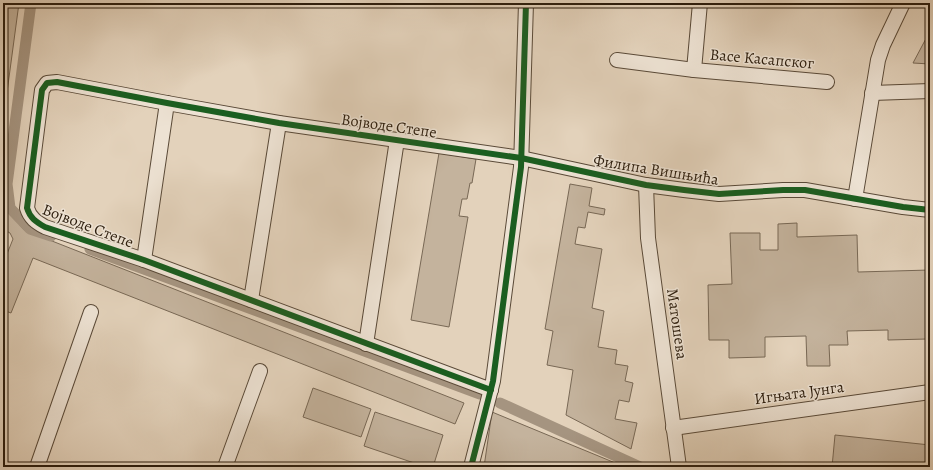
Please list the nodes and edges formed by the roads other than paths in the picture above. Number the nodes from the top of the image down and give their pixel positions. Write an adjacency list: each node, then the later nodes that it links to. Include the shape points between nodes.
1 (526, 3): 12 (street)
2 (700, 3): 5 (street, Васе Касапског)
3 (903, 3): 8 (street, via 883,45)
4 (617, 60): 5 (street, Васе Касапског)
5 (694, 70): 6 (street, Васе Касапског)
6 (827, 82)
7 (930, 91): 8 (street)
8 (872, 93): 14 (street)
9 (167, 103): 10 (street, Војводе Степе); 16 (street, Војводе Степе); 16 (street, Војводе Степе, via 57,82 47,83 42,90 27,208 29,216 45,227)
10 (278, 123): 11 (street, Војводе Степе); 17 (street)
11 (397, 140): 12 (street, Војводе Степе); 19 (street, Војводе Степе)
12 (521, 158): 13 (street, Филипа Вишњића); 21 (street)
13 (646, 184): 14 (street, Филипа Вишњића, via 719,194 805,190); 23 (street, Матошева, via 648,238)
14 (855, 199): 15 (street, Филипа Вишњића)
15 (930, 210)
16 (144, 260): 17 (street, Војводе Степе)
17 (251, 300): 19 (street, Војводе Степе)
18 (91, 312): 24 (street)
19 (366, 344): 21 (street, Војводе Степе)
20 (260, 371): 25 (street)
21 (491, 390): 26 (street)
22 (930, 392): 23 (street, Игњата Јунга)
23 (673, 428): 27 (street, Матошева)
24 (37, 467)
25 (225, 467)
26 (471, 467)
27 (679, 467)

